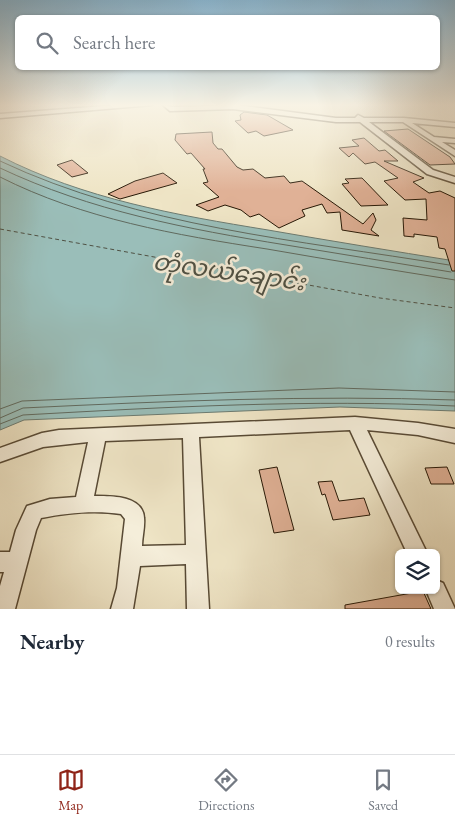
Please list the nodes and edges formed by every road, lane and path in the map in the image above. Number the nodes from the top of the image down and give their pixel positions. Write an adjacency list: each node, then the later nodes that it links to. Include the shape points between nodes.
1 (382, 133): 6 (street, via 430,172)
2 (424, 133): 3 (street)
3 (432, 139): 4 (street); 5 (street)
4 (455, 141)
5 (455, 154)
6 (455, 180)
7 (355, 423): 8 (street); 10 (street); 13 (street)
8 (191, 431): 9 (street); 14 (street)
9 (98, 435): 11 (street, via 42,440); 12 (street)
10 (455, 436)
11 (0, 455)
12 (83, 506): 15 (street, via 124,506 130,510 134,516); 16 (street, via 50,506 34,512)
13 (416, 549)
14 (197, 554): 15 (street); 20 (street)
15 (131, 556): 19 (street)
16 (8, 562): 18 (street)
17 (438, 594): 21 (street)
18 (4, 609)
19 (122, 609)
20 (198, 609)
21 (445, 609)

